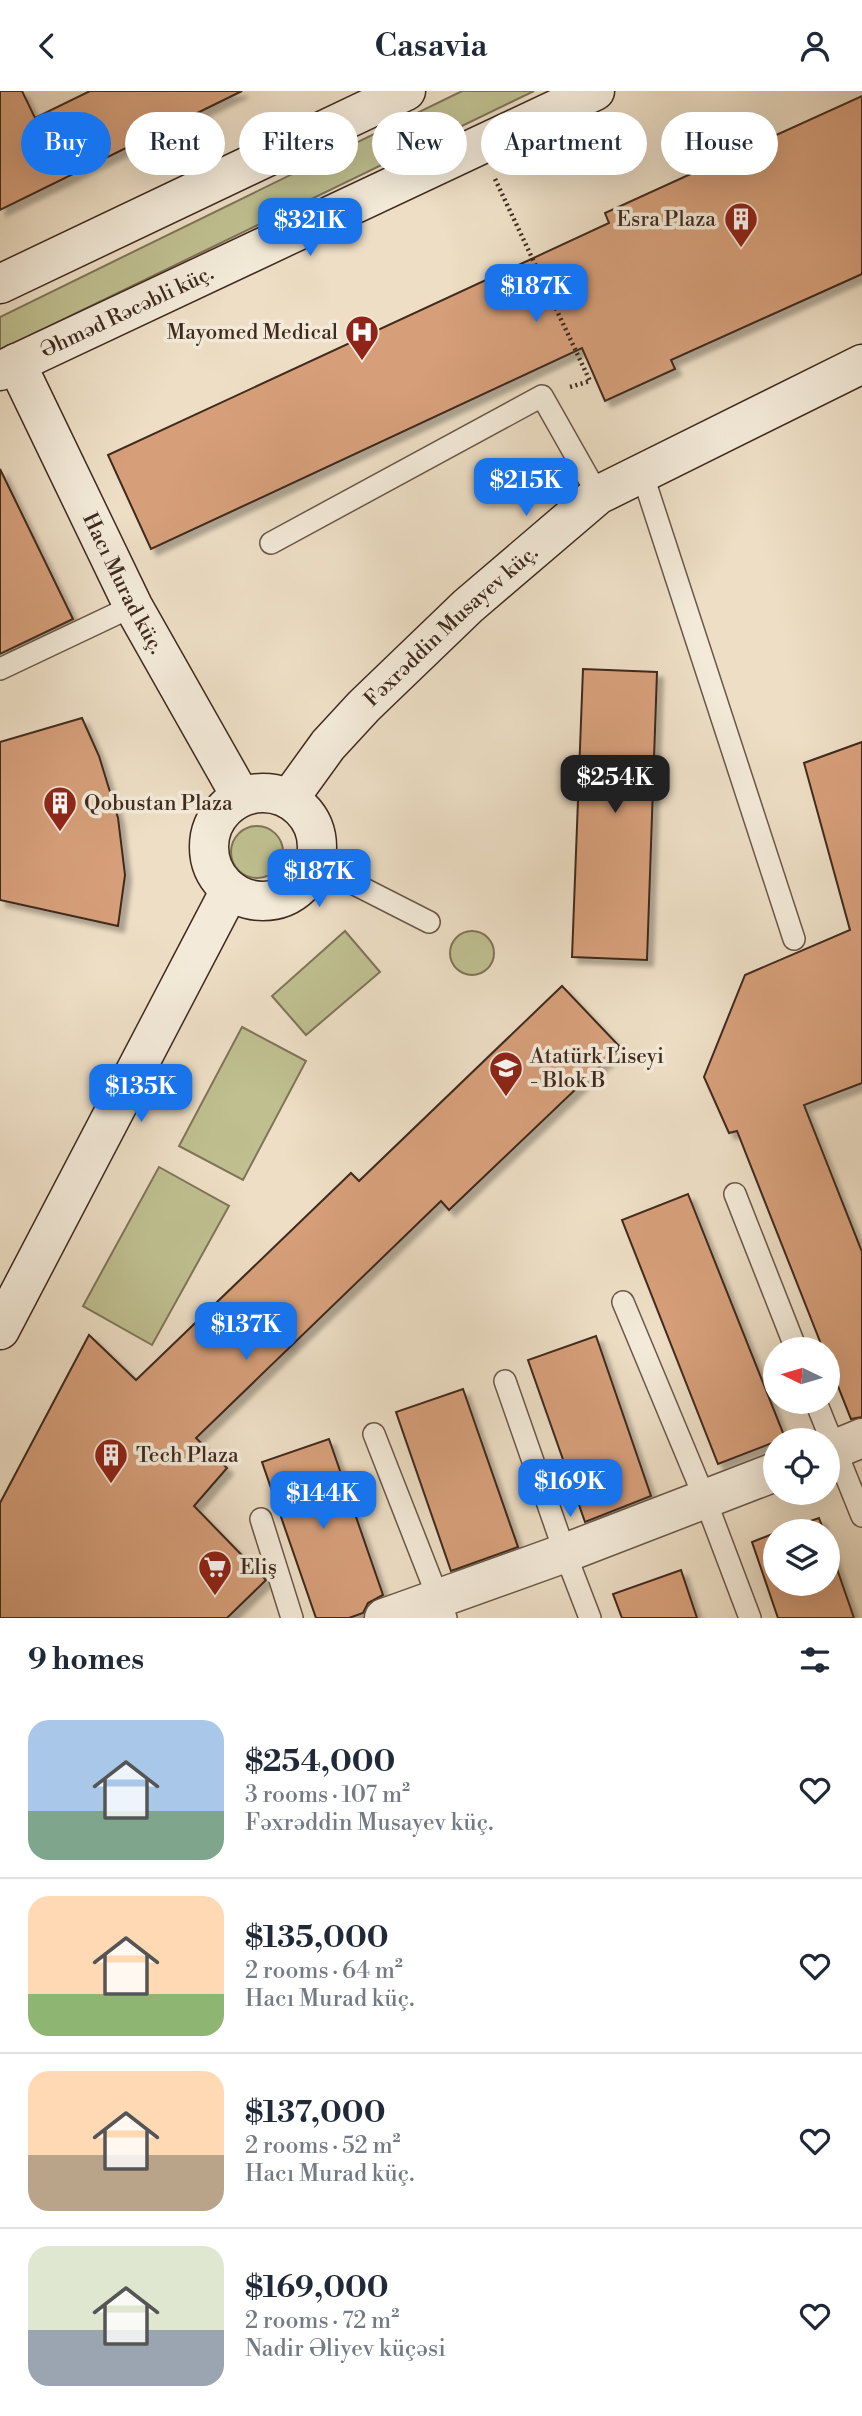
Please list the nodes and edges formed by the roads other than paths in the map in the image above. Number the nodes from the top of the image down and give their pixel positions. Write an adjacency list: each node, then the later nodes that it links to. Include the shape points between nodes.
1 (406, 91): 3 (street)
2 (595, 91): 5 (street, Əhməd Rəcəbli küç.)
3 (0, 283)
4 (862, 364): 6 (street, Fəxrəddin Musayev küç.)
5 (8, 367): 9 (street, Hacı Murad küç.)
6 (642, 473): 7 (street, Fəxrəddin Musayev küç.); 16 (lane)
7 (598, 495): 8 (lane, via 542,396); 12 (street, Fəxrəddin Musayev küç., via 468,606 364,706 328,745)
8 (271, 543)
9 (133, 606): 10 (lane); 11 (street, Hacı Murad küç.)
10 (0, 669)
11 (241, 797): 12 (street, via 270,793); 14 (street, via 226,807 208,841 217,877)
12 (289, 799): 13 (street, via 305,813 314,831)
13 (315, 864): 14 (street, via 295,891 280,899 245,899); 15 (lane)
14 (230, 890): 19 (street)
15 (429, 922)
16 (794, 939)
17 (735, 1194): 20 (lane)
18 (623, 1302): 26 (lane)
19 (0, 1330)
20 (791, 1337)
21 (505, 1381): 29 (lane)
22 (823, 1414): 24 (lane)
23 (373, 1434): 30 (lane)
24 (842, 1446): 27 (lane)
25 (763, 1477): 26 (street)
26 (705, 1499): 29 (street); 34 (lane)
27 (862, 1516)
28 (261, 1519): 31 (lane)
29 (565, 1553): 30 (street); 33 (lane)
30 (443, 1609): 32 (street)
31 (292, 1618)
32 (384, 1618)
33 (590, 1618)
34 (750, 1618)

